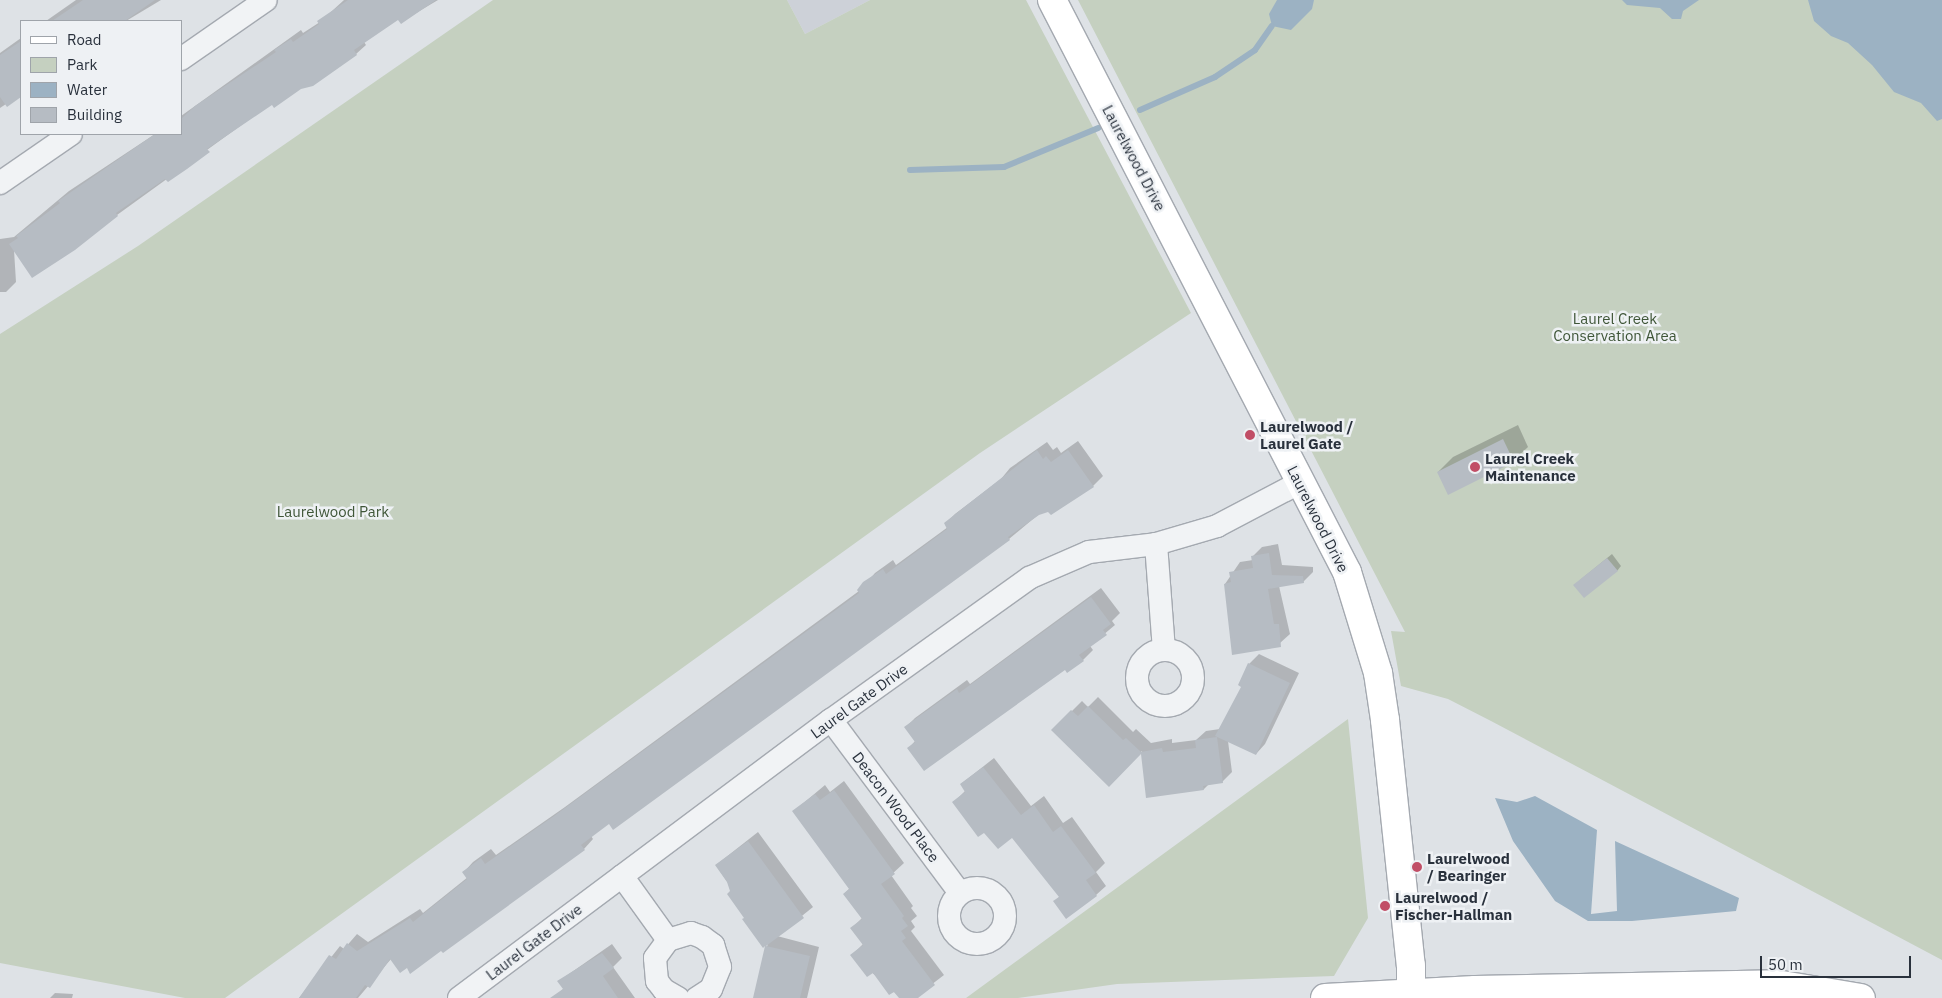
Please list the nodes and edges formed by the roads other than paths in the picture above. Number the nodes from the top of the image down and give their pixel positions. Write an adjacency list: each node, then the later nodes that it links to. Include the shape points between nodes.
1 (1052, 0): 6 (street, Laurelwood Drive)
2 (262, 1): 3 (street)
3 (182, 58)
4 (70, 135): 5 (street)
5 (0, 183)
6 (1300, 483): 7 (street, Laurel Gate Drive, via 1217,526); 13 (street, Laurelwood Drive, via 1347,572 1378,672 1407,926)
7 (1156, 544): 8 (street); 9 (street, Laurel Gate Drive, via 1089,552 1029,578)
8 (1164, 650)
9 (831, 720): 10 (street, Laurel Gate Drive); 11 (street, Deacon Wood Place)
10 (622, 876): 12 (street); 14 (street, Laurel Gate Drive)
11 (960, 893)
12 (668, 940): 15 (street, via 660,948 654,970 664,990); 16 (street, via 679,934 702,936 718,956 718,978 711,989)
13 (1411, 995): 17 (street); 18 (street, via 1776,984)
14 (458, 998)
15 (678, 998)
16 (697, 998)
17 (1325, 998)
18 (1861, 998)

